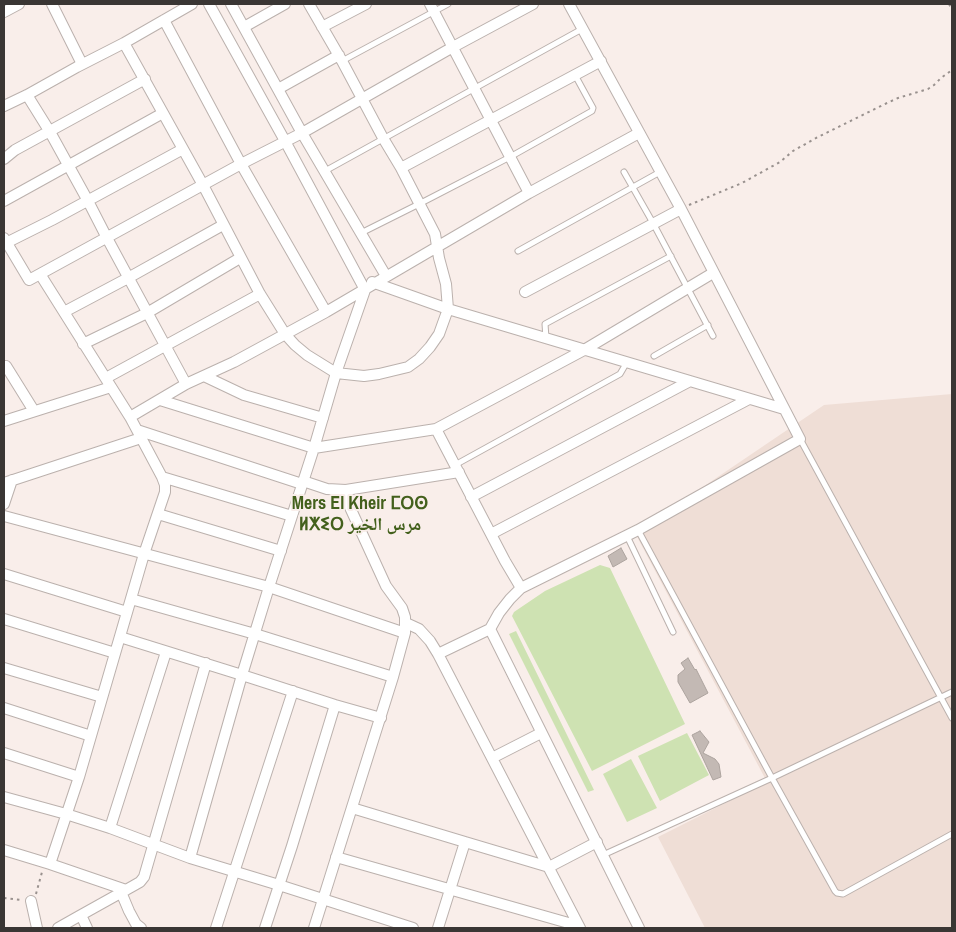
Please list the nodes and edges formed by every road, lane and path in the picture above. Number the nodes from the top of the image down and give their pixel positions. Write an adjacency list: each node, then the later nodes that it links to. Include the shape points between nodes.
1 (20, 4): 15 (street)
2 (52, 4): 24 (street)
3 (192, 4): 16 (street)
4 (209, 4): 39 (street)
5 (231, 4): 17 (street)
6 (285, 4): 17 (street)
7 (309, 4): 18 (street)
8 (366, 4): 18 (street)
9 (448, 4): 13 (lane)
10 (533, 4): 21 (street)
11 (569, 4): 19 (street)
12 (949, 4): 14 (path)
13 (432, 8): 21 (street); 22 (lane)
14 (952, 10)
15 (4, 12)
16 (164, 20): 20 (street); 43 (street)
17 (244, 27): 29 (street)
18 (322, 27): 22 (street)
19 (583, 28): 23 (street); 28 (lane)
20 (124, 43): 24 (street); 27 (street)
21 (453, 48): 28 (street); 31 (street)
22 (340, 58): 29 (street); 31 (street)
23 (601, 61): 26 (street); 37 (street)
24 (82, 64): 30 (street)
25 (952, 70): 55 (path, via 928,89 887,102 816,138 742,183)
26 (575, 75): 34 (street); 41 (lane, via 592,111)
27 (145, 79): 33 (street); 35 (street)
28 (474, 88): 34 (street); 38 (lane)
29 (278, 89): 36 (street)
30 (27, 95): 32 (street); 35 (street)
31 (362, 100): 36 (street); 38 (street)
32 (4, 106)
33 (164, 113): 40 (street); 44 (street)
34 (491, 120): 41 (street); 45 (street)
35 (50, 132): 42 (street); 44 (street)
36 (302, 133): 39 (street); 46 (street)
37 (639, 134): 48 (street); 51 (street)
38 (383, 138): 45 (street); 46 (lane)
39 (285, 141): 43 (street); 68 (street)
40 (183, 149): 49 (street); 53 (street)
41 (510, 157): 51 (street); 54 (lane)
42 (4, 159)
43 (241, 164): 49 (street); 77 (street)
44 (68, 166): 52 (street); 53 (street)
45 (401, 168): 54 (street)
46 (324, 172): 58 (street)
47 (624, 172): 50 (lane)
48 (660, 172): 50 (lane); 55 (street)
49 (203, 185): 57 (street); 59 (street)
50 (633, 187): 56 (lane); 62 (lane)
51 (530, 193): 61 (street)
52 (4, 201)
53 (88, 201): 59 (street); 60 (street)
54 (419, 204): 58 (lane); 61 (street, via 435,234)
55 (681, 209): 56 (street); 65 (street)
56 (653, 223): 63 (lane); 73 (street)
57 (223, 225): 64 (street); 69 (street)
58 (361, 233): 67 (street)
59 (106, 238): 66 (street); 69 (street)
60 (5, 241): 66 (street, via 29,280)
61 (437, 247): 67 (street); 75 (street)
62 (518, 251)
63 (671, 256): 71 (lane); 82 (lane, via 545,324)
64 (240, 258): 74 (street); 78 (street)
65 (714, 273): 71 (street); 96 (street)
66 (40, 274): 76 (street)
67 (386, 276): 70 (street)
68 (358, 277): 70 (street); 72 (street)
69 (128, 278): 76 (street); 78 (street)
70 (374, 284): 72 (street); 75 (street)
71 (688, 287): 79 (lane); 85 (street)
72 (365, 290): 77 (street); 89 (street)
73 (525, 292)
74 (260, 294): 80 (street); 84 (street)
75 (448, 309): 82 (street); 89 (street, via 439,334 419,359 408,367 364,376)
76 (64, 312): 83 (street)
77 (326, 312): 80 (street)
78 (147, 313): 83 (street); 84 (street)
79 (708, 325): 81 (lane); 86 (lane)
80 (285, 334): 89 (street, via 307,355); 90 (street)
81 (713, 336)
82 (546, 338): 85 (street)
83 (83, 344): 92 (street)
84 (165, 346): 92 (street); 93 (street)
85 (584, 350): 87 (street); 101 (street)
86 (654, 356)
87 (627, 362): 91 (street); 105 (lane, via 620,374)
88 (4, 366): 97 (street)
89 (336, 373): 99 (street)
90 (204, 376): 93 (street); 99 (street, via 244,395)
91 (690, 381): 94 (street); 110 (street)
92 (108, 382): 97 (street); 98 (street)
93 (186, 384): 95 (street)
94 (750, 399): 96 (street); 116 (street)
95 (160, 400): 98 (street); 104 (street)
96 (784, 409): 103 (street)
97 (34, 411): 100 (street)
98 (130, 417): 102 (street)
99 (323, 418): 104 (street)
100 (4, 421)
101 (436, 429): 104 (street); 105 (street)
102 (139, 434): 106 (street); 107 (street); 108 (street)
103 (800, 439): 115 (street); 141 (lane)
104 (314, 448): 108 (street)
105 (457, 468): 109 (street); 110 (street)
106 (162, 478): 112 (street, via 165,492); 114 (street)
107 (8, 482): 111 (street)
108 (303, 483): 109 (street); 114 (street)
109 (342, 490): 126 (street, via 386,586 402,608)
110 (471, 497): 116 (street)
111 (4, 504)
112 (158, 514): 118 (street); 119 (street)
113 (4, 516): 119 (street)
114 (292, 516): 118 (street)
115 (638, 530): 117 (street); 151 (lane)
116 (491, 534): 122 (street)
117 (627, 536): 122 (street); 128 (lane)
118 (281, 551): 121 (street)
119 (144, 554): 121 (street); 123 (street)
120 (4, 574): 124 (street)
121 (269, 587): 126 (street); 129 (street)
122 (521, 588): 127 (street)
123 (131, 599): 124 (street); 129 (street)
124 (127, 612): 130 (street)
125 (4, 619): 132 (street)
126 (406, 628): 133 (street, via 419,629); 137 (street)
127 (490, 629): 133 (street); 146 (street)
128 (673, 632)
129 (255, 634): 136 (street); 137 (street)
130 (120, 638): 131 (street); 132 (street)
131 (166, 652): 134 (street); 155 (street)
132 (115, 653): 140 (street)
133 (438, 654): 149 (street)
134 (206, 663): 136 (street); 159 (street)
135 (4, 668): 140 (street)
136 (242, 674): 138 (street); 163 (street)
137 (394, 677): 144 (street)
138 (293, 691): 142 (street); 166 (street)
139 (952, 692): 141 (lane)
140 (102, 697): 147 (street)
141 (941, 697): 145 (lane); 151 (lane)
142 (335, 705): 144 (street); 167 (street)
143 (4, 708): 147 (street)
144 (381, 718): 153 (street)
145 (952, 718)
146 (541, 733): 149 (street); 158 (street)
147 (91, 736): 150 (street)
148 (4, 753): 150 (street)
149 (492, 758): 165 (street)
150 (79, 777): 154 (street)
151 (772, 778): 156 (lane, via 835,891 840,894); 161 (lane)
152 (4, 797): 154 (street)
153 (352, 808): 157 (street); 162 (street)
154 (66, 814): 155 (street); 164 (street)
155 (110, 828): 159 (street)
156 (952, 834)
157 (465, 842): 165 (street); 168 (street)
158 (597, 842): 161 (street); 165 (street)
159 (153, 844): 163 (street); 169 (street, via 142,880)
160 (4, 850): 164 (street)
161 (603, 855): 184 (street)
162 (336, 857): 168 (street); 171 (street)
163 (190, 858): 166 (street)
164 (48, 863): 169 (street); 172 (path)
165 (549, 867): 175 (street)
166 (235, 871): 167 (street); 174 (street)
167 (280, 885): 171 (street); 180 (street)
168 (451, 890): 175 (street); 183 (street)
169 (124, 891): 173 (street); 179 (street, via 129,912)
170 (4, 898): 172 (path)
171 (323, 900): 181 (street); 182 (street)
172 (32, 901): 176 (street)
173 (80, 915): 177 (street); 178 (street)
174 (218, 927)
175 (579, 927)
176 (37, 928)
177 (58, 928)
178 (87, 928)
179 (141, 928)
180 (265, 928)
181 (314, 928)
182 (414, 928)
183 (438, 928)
184 (639, 928)

